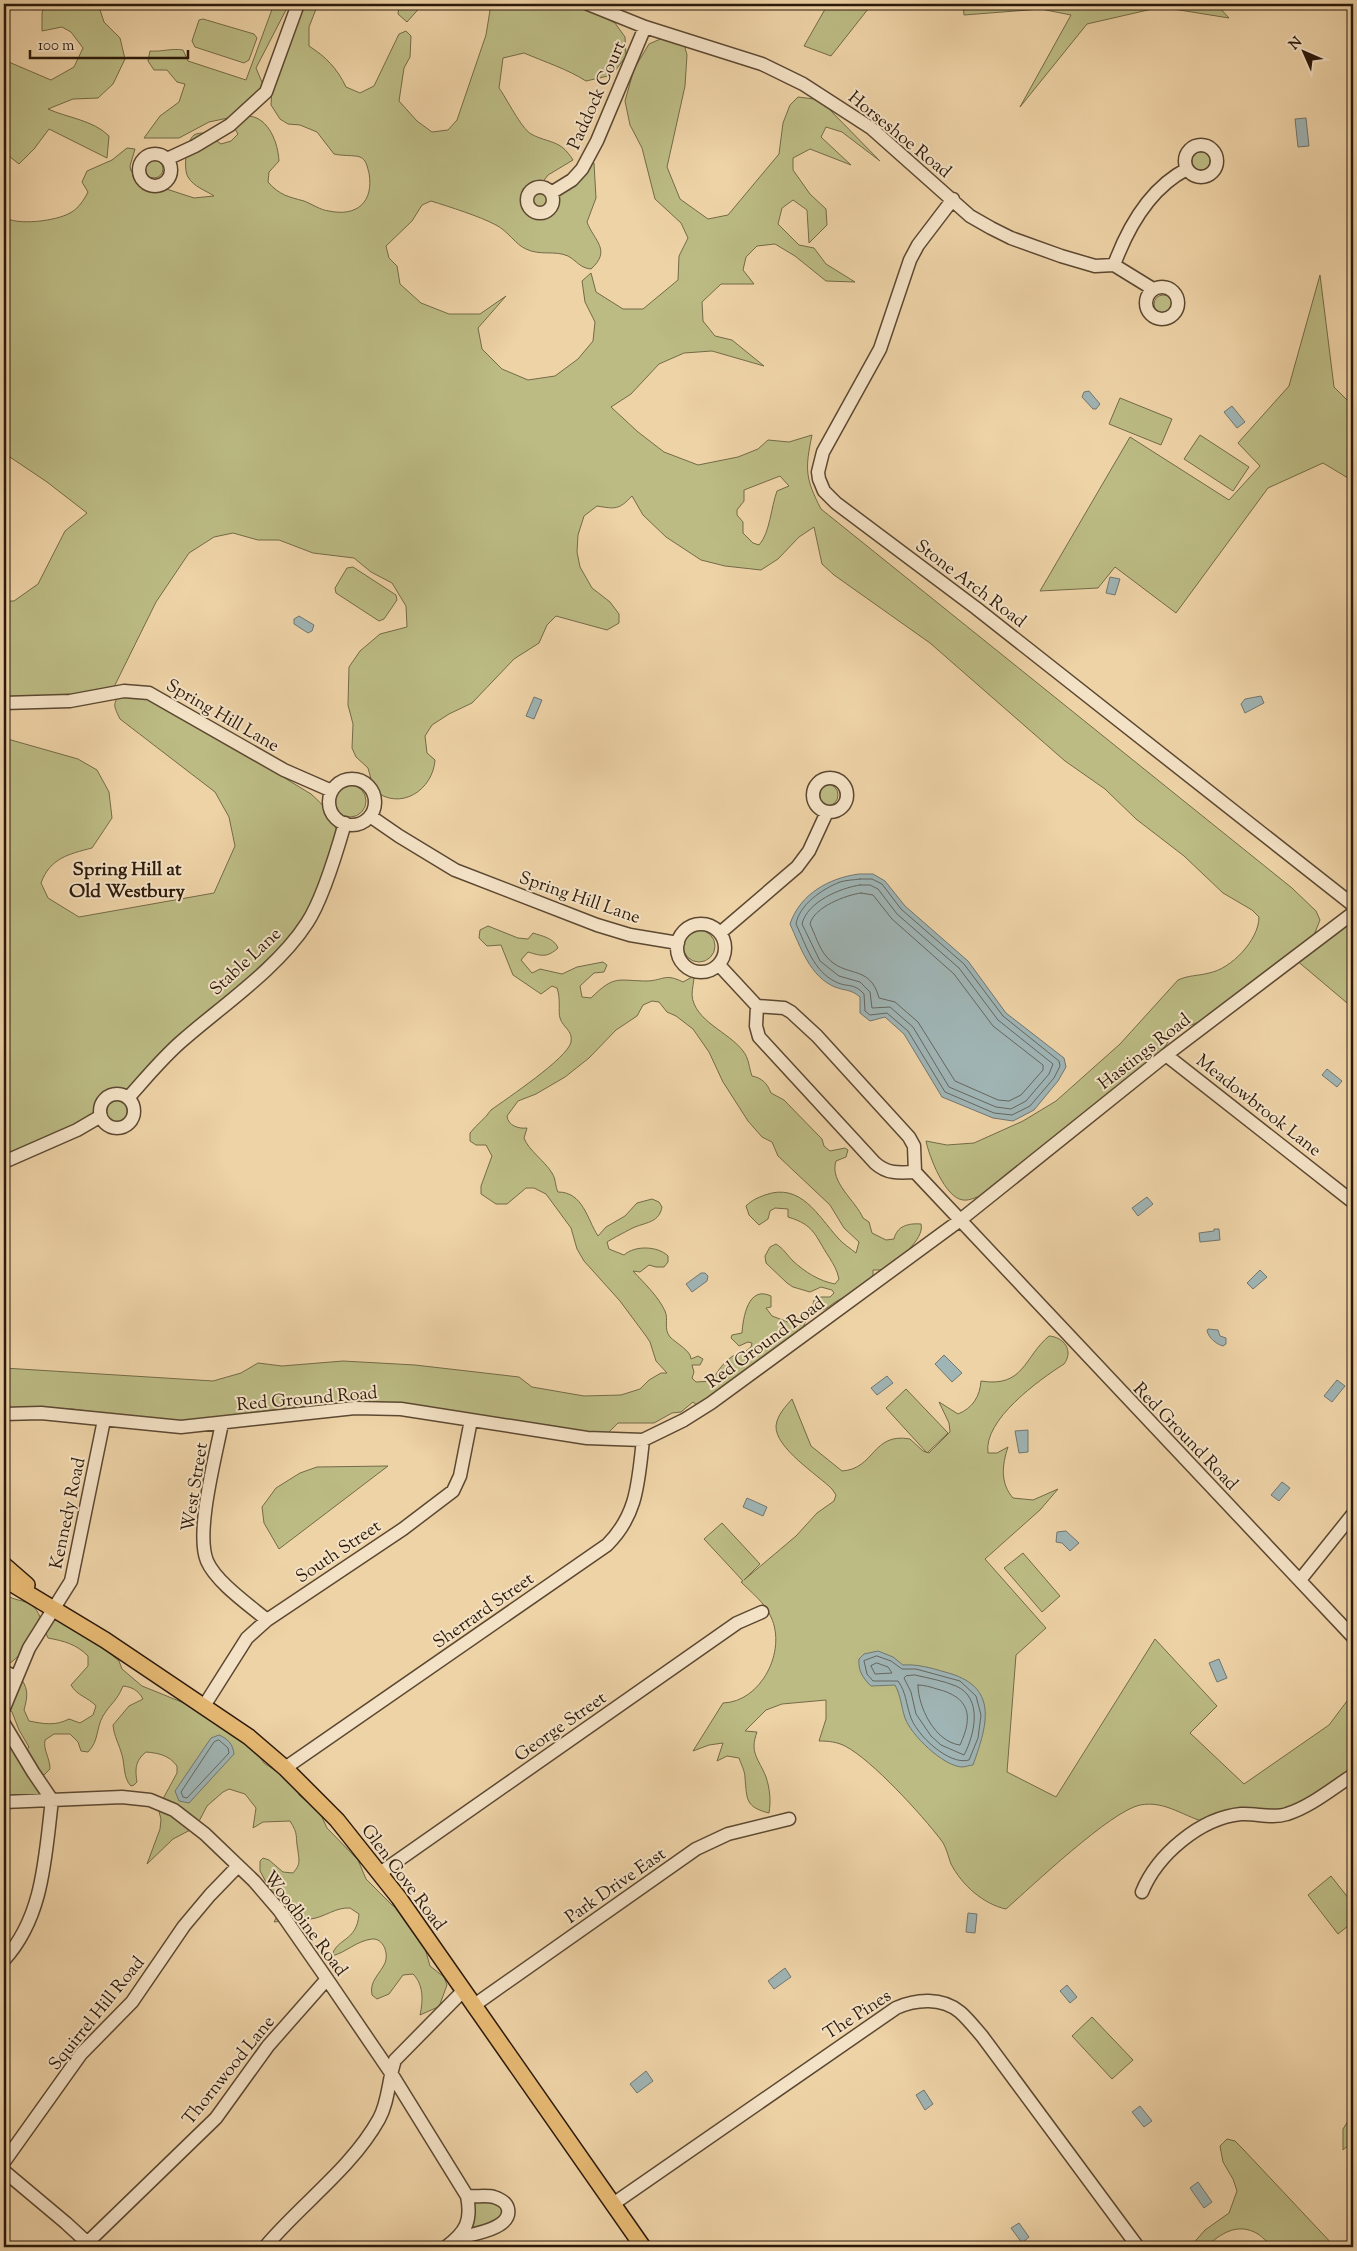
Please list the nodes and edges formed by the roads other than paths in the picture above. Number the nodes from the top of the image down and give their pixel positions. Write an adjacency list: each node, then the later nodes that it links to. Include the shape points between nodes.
1 (298, 4): 4 (street, via 266,92 230,125)
2 (588, 4): 3 (street, Horseshoe Road)
3 (645, 27): 6 (street, Paddock Court, via 582,169 572,180); 7 (street, Horseshoe Road, via 762,64 803,84 871,128)
4 (167, 159)
5 (1187, 170): 8 (street, via 1168,181 1146,205 1127,233)
6 (551, 193)
7 (953, 200): 8 (street, Horseshoe Road, via 970,216 1011,238 1095,266); 15 (street, Stone Arch Road, via 910,260 880,349 823,452 818,472 824,491)
8 (1114, 265): 9 (street)
9 (1153, 290)
10 (4, 703): 11 (street, Spring Hill Lane, via 70,701 124,691 149,693 284,770)
11 (332, 791): 13 (street, via 347,779 364,782 374,795 374,809); 14 (street, via 329,800 331,810)
12 (827, 812): 17 (street, via 797,867)
13 (370, 816): 14 (street, via 359,824); 18 (street, Spring Hill Lane, via 455,870 597,925 630,935)
14 (345, 823): 22 (street, Stable Lane, via 313,913 302,930 263,972 170,1051)
15 (1353, 905)
16 (1353, 913): 21 (street, Hastings Road)
17 (720, 933): 18 (street, via 700,924 686,930); 19 (street, via 725,946)
18 (678, 943): 19 (street, via 679,958 690,970 705,972)
19 (719, 965): 20 (street)
20 (757, 1006): 25 (street, via 784,1008 816,1036 909,1137 914,1146); 25 (street, via 759,1037 875,1163 890,1172)
21 (1166, 1055): 26 (street, Meadowbrook Lane); 27 (street, Hastings Road)
22 (128, 1098): 23 (street, via 118,1094 108,1097 101,1105); 23 (street, via 134,1114 124,1127 107,1125)
23 (101, 1116): 24 (street)
24 (4, 1162)
25 (916, 1172): 27 (street)
26 (1353, 1202)
27 (960, 1221): 32 (street, Red Ground Road, via 711,1403); 36 (street, Red Ground Road)
28 (4, 1414): 29 (street, Red Ground Road, via 41,1413)
29 (104, 1420): 31 (street, Red Ground Road, via 181,1427); 37 (street, Kennedy Road, via 71,1581)
30 (471, 1420): 31 (street, Red Ground Road, via 401,1409 355,1408); 32 (street, Red Ground Road, via 587,1438); 39 (street, South Street, via 460,1476 453,1491 403,1529)
31 (222, 1423): 39 (street, West Street, via 203,1548 214,1573)
32 (643, 1440): 46 (street, Sherrard Street, via 632,1510 607,1545)
33 (1353, 1514): 36 (street)
34 (4, 1565): 37 (main road, Glen Cove Road)
35 (4, 1579): 37 (main road, Glen Cove Road)
36 (1300, 1580): 40 (street, Red Ground Road)
37 (54, 1608): 42 (street, Kennedy Road, via 29,1648); 43 (main road, Glen Cove Road)
38 (762, 1612): 52 (street, George Street, via 737,1623)
39 (267, 1620): 43 (street, South Street, via 247,1638)
40 (1353, 1637)
41 (4, 1671): 42 (street)
42 (16, 1678): 44 (street, Kennedy Road)
43 (204, 1706): 46 (main road, Glen Cove Road)
44 (4, 1708)
45 (4, 1724): 48 (street)
46 (285, 1768): 52 (main road, Glen Cove Road, via 336,1820)
47 (1353, 1775): 53 (street, via 1285,1815 1228,1816 1197,1832 1167,1855 1147,1879)
48 (52, 1800): 49 (street, Woodbine Road); 51 (street, Woodbine Road, via 122,1797 159,1802 205,1834); 54 (street, via 36,1906 26,1929)
49 (4, 1802)
50 (789, 1819): 57 (street, Park Drive East, via 728,1834 696,1849)
51 (238, 1866): 55 (street, Woodbine Road, via 279,1910); 59 (street, Squirrel Hill Road, via 184,1926 132,2002 81,2054)
52 (380, 1873): 56 (main road, Glen Cove Road)
53 (1142, 1892)
54 (4, 1960)
55 (328, 1979): 58 (street, Woodbine Road); 64 (street, Thornwood Lane, via 268,2046 216,2118)
56 (463, 1990): 57 (main road, Glen Cove Road); 58 (street, via 403,2050)
57 (474, 2006): 62 (main road, Glen Cove Road)
58 (391, 2073): 61 (street, Woodbine Road); 65 (street, via 385,2107 363,2143)
59 (4, 2162)
60 (4, 2171): 64 (street)
61 (467, 2196): 63 (street, Woodbine Road, via 468,2221); 63 (street, via 493,2197 503,2201 509,2213 493,2229)
62 (613, 2204): 67 (main road, Glen Cove Road); 68 (street, The Pines, via 896,2008 905,2003 933,2001 960,2012 982,2036)
63 (459, 2238): 66 (street)
64 (89, 2245)
65 (265, 2247)
66 (446, 2247)
67 (643, 2247)
68 (1138, 2247)

